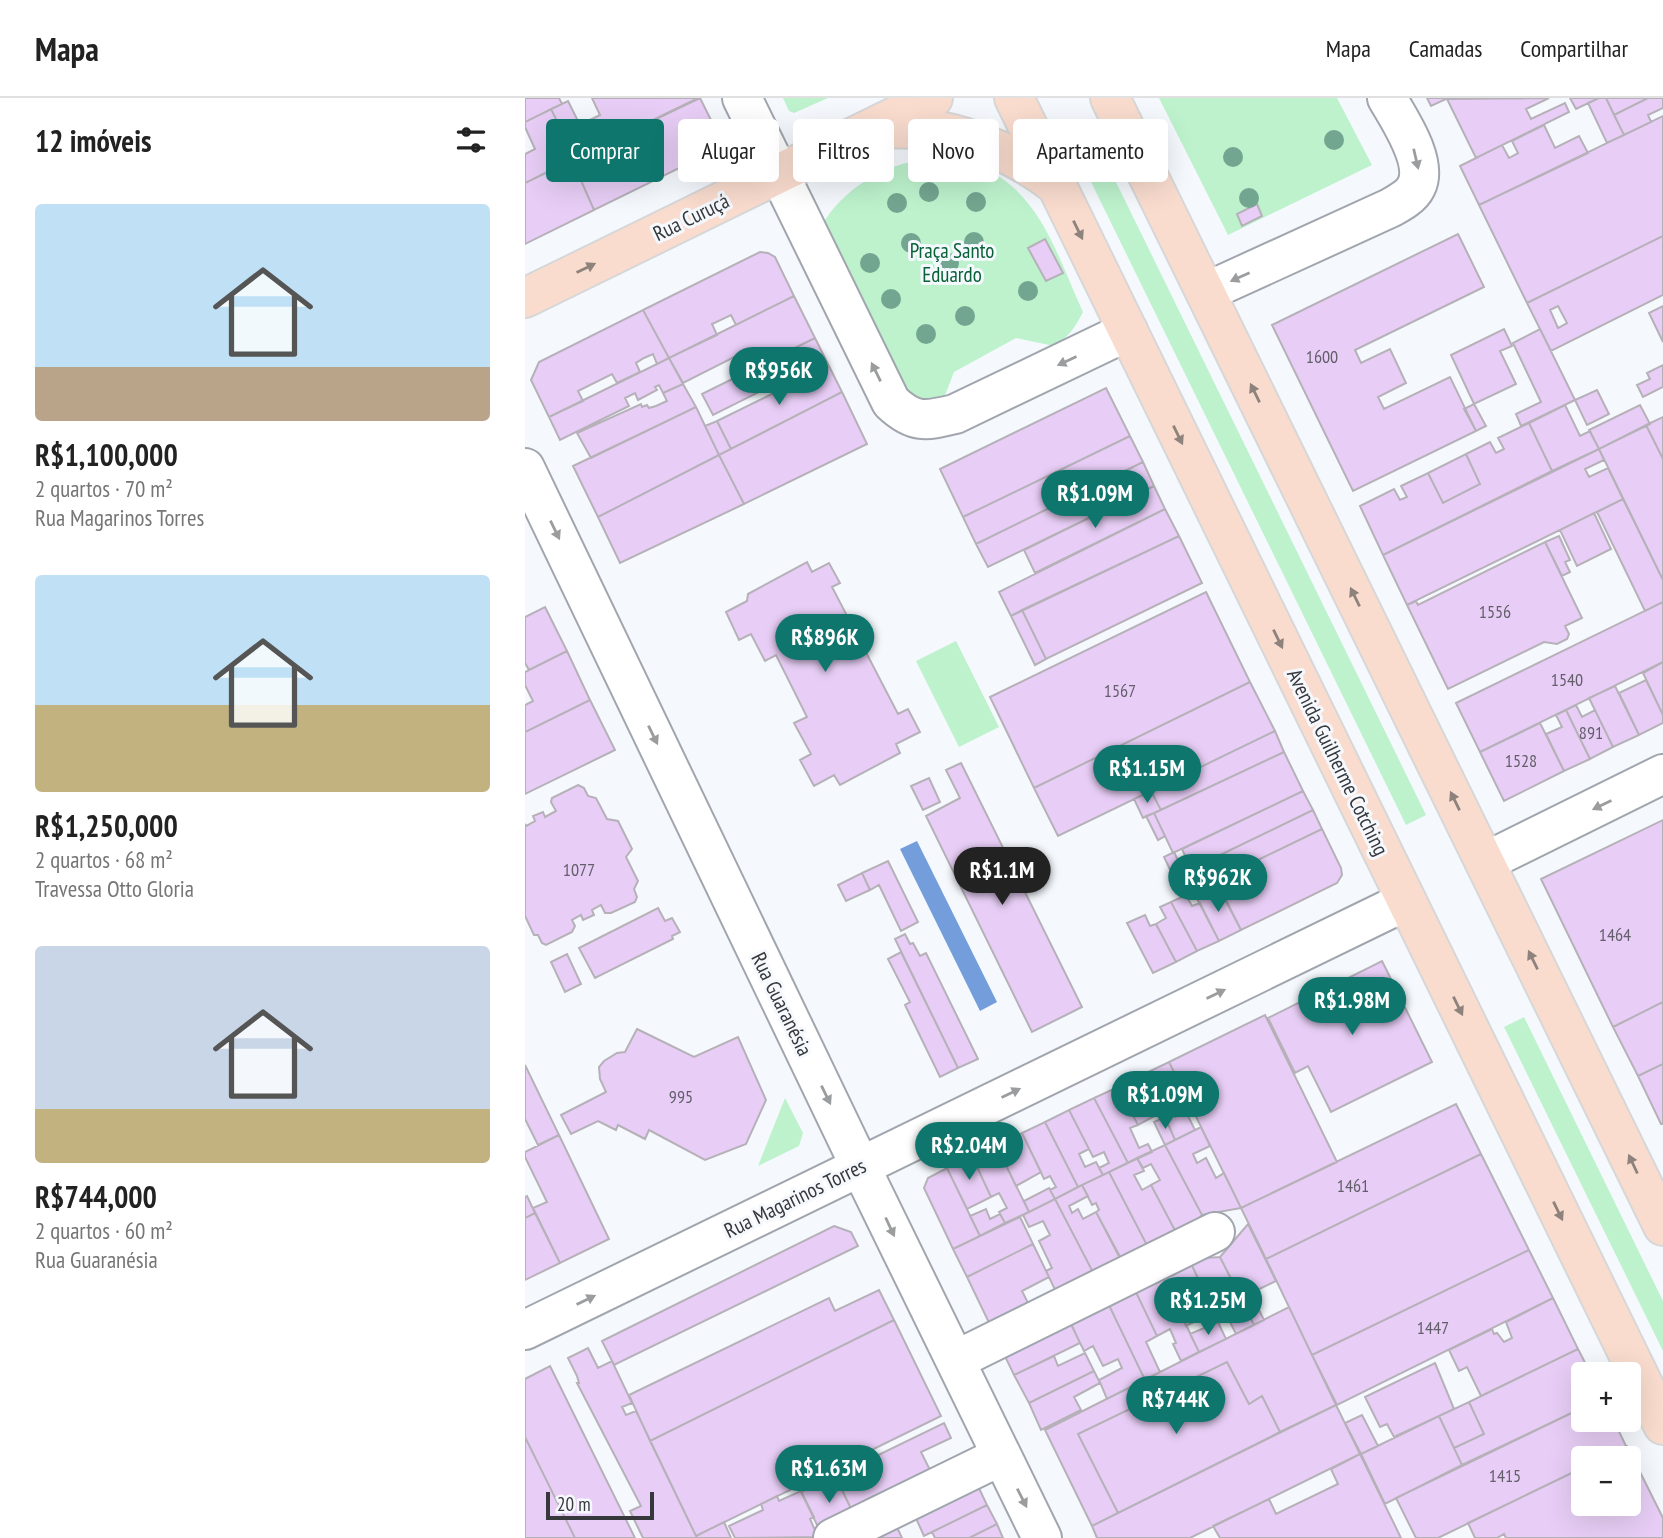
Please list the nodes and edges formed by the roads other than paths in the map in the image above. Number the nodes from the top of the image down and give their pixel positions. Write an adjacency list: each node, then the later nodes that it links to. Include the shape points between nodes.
1 (742, 98): 9 (street)
2 (933, 98): 6 (main road, Rua Curuçá)
3 (1014, 98): 10 (main road, Avenida Guilherme Cotching)
4 (1111, 98): 11 (main road)
5 (1387, 98): 11 (street, one-way to 11, via 1415,151 1419,168 1416,188 1390,208)
6 (890, 119)
7 (894, 129): 10 (main road, via 953,134 1034,167)
8 (793, 167): 9 (main road, Rua Curuçá)
9 (780, 173): 12 (main road, Rua Curuçá, one-way to 9); 13 (street, one-way to 9, via 955,414 914,419 891,402)
10 (1056, 185): 13 (main road, Avenida Guilherme Cotching, one-way to 13)
11 (1206, 292): 16 (main road, one-way to 11)
12 (525, 298)
13 (1128, 331): 17 (main road, Avenida Guilherme Cotching, one-way to 17)
14 (525, 468): 18 (street, Rua Guaranésia, one-way to 18)
15 (1663, 774): 16 (street, one-way to 16)
16 (1485, 862): 19 (main road, one-way to 16)
17 (1406, 901): 18 (street, Rua Magarinos Torres, one-way to 17); 23 (main road, Avenida Guilherme Cotching, one-way to 23)
18 (860, 1166): 21 (street, Rua Magarinos Torres, one-way to 18); 22 (street, Rua Guaranésia, one-way to 22)
19 (1663, 1226)
20 (1215, 1232): 22 (street)
21 (525, 1330)
22 (956, 1360): 24 (street, Rua Guaranésia)
23 (1663, 1425)
24 (1001, 1457): 25 (street); 26 (street, Rua Guaranésia, one-way to 26)
25 (833, 1538)
26 (1042, 1538)

